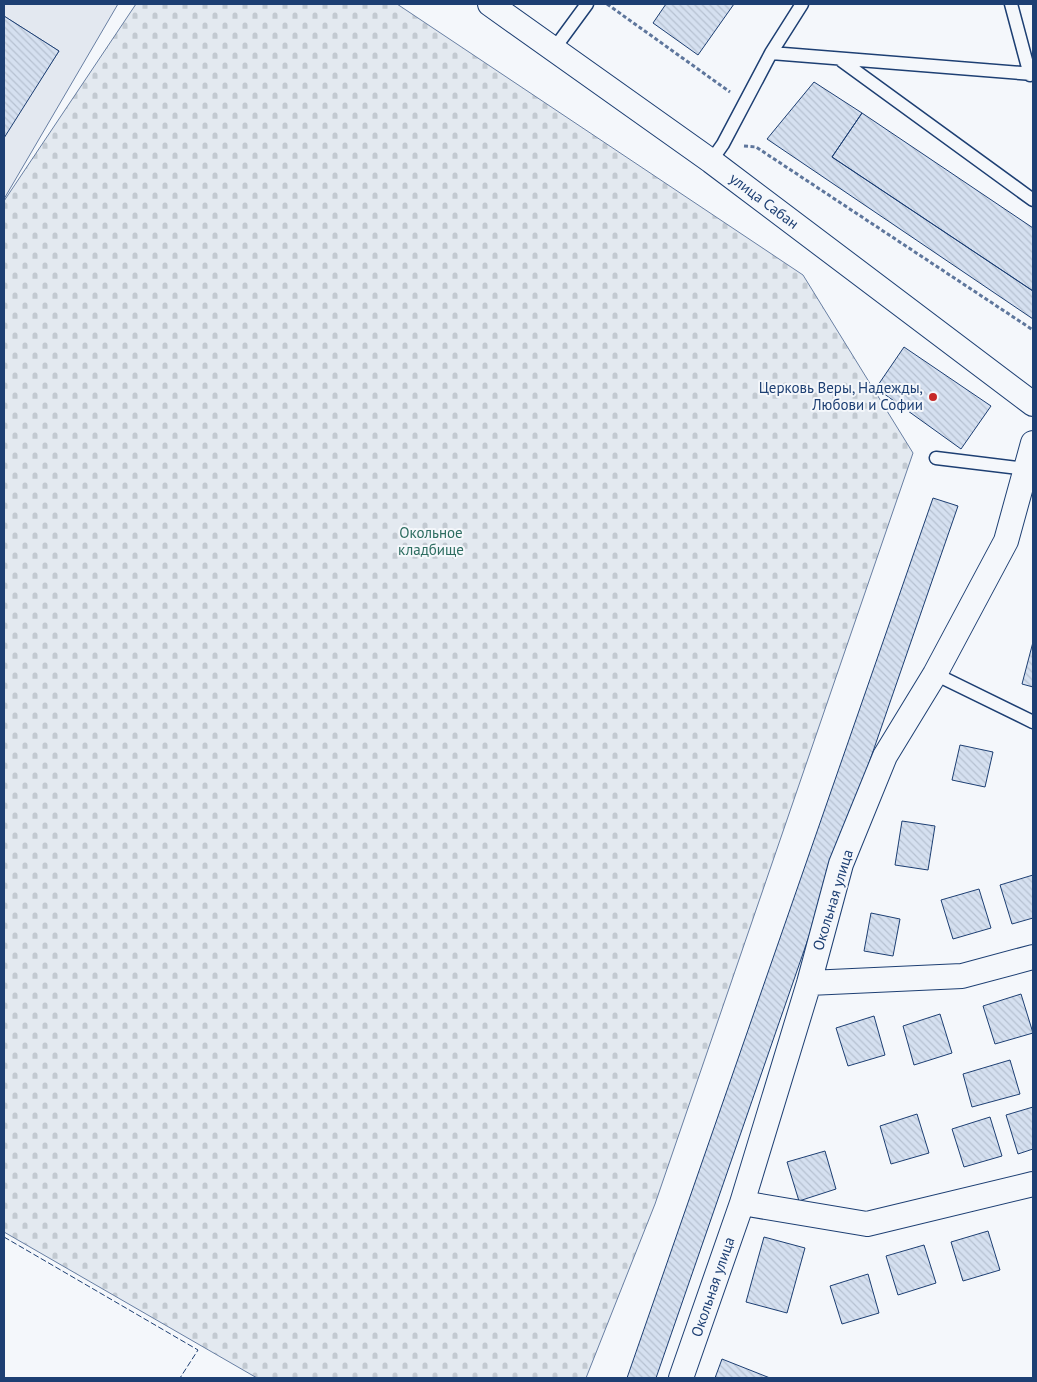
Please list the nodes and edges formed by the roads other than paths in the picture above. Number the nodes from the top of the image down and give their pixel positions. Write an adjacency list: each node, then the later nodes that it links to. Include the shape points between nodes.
1 (490, 4): 5 (street, улица Сабан)
2 (587, 4): 5 (lane)
3 (802, 4): 6 (lane)
4 (1011, 4): 8 (lane)
5 (554, 49): 9 (street, улица Сабан)
6 (771, 53): 7 (lane); 9 (lane)
7 (842, 61): 8 (lane); 10 (lane)
8 (1032, 75)
9 (717, 152): 11 (street, улица Сабан)
10 (1033, 200)
11 (1033, 404)
12 (1033, 443): 14 (street, Окольная улица)
13 (936, 458): 14 (lane)
14 (1026, 469): 15 (street, Окольная улица, via 1006,541)
15 (935, 674): 16 (lane); 18 (street, Окольная улица, via 881,765 841,864)
16 (1033, 722)
17 (1033, 957): 18 (street, via 962,976)
18 (808, 983): 20 (street, Окольная улица)
19 (1033, 1184): 20 (street, via 867,1224)
20 (742, 1203): 21 (street, Окольная улица)
21 (681, 1378)

